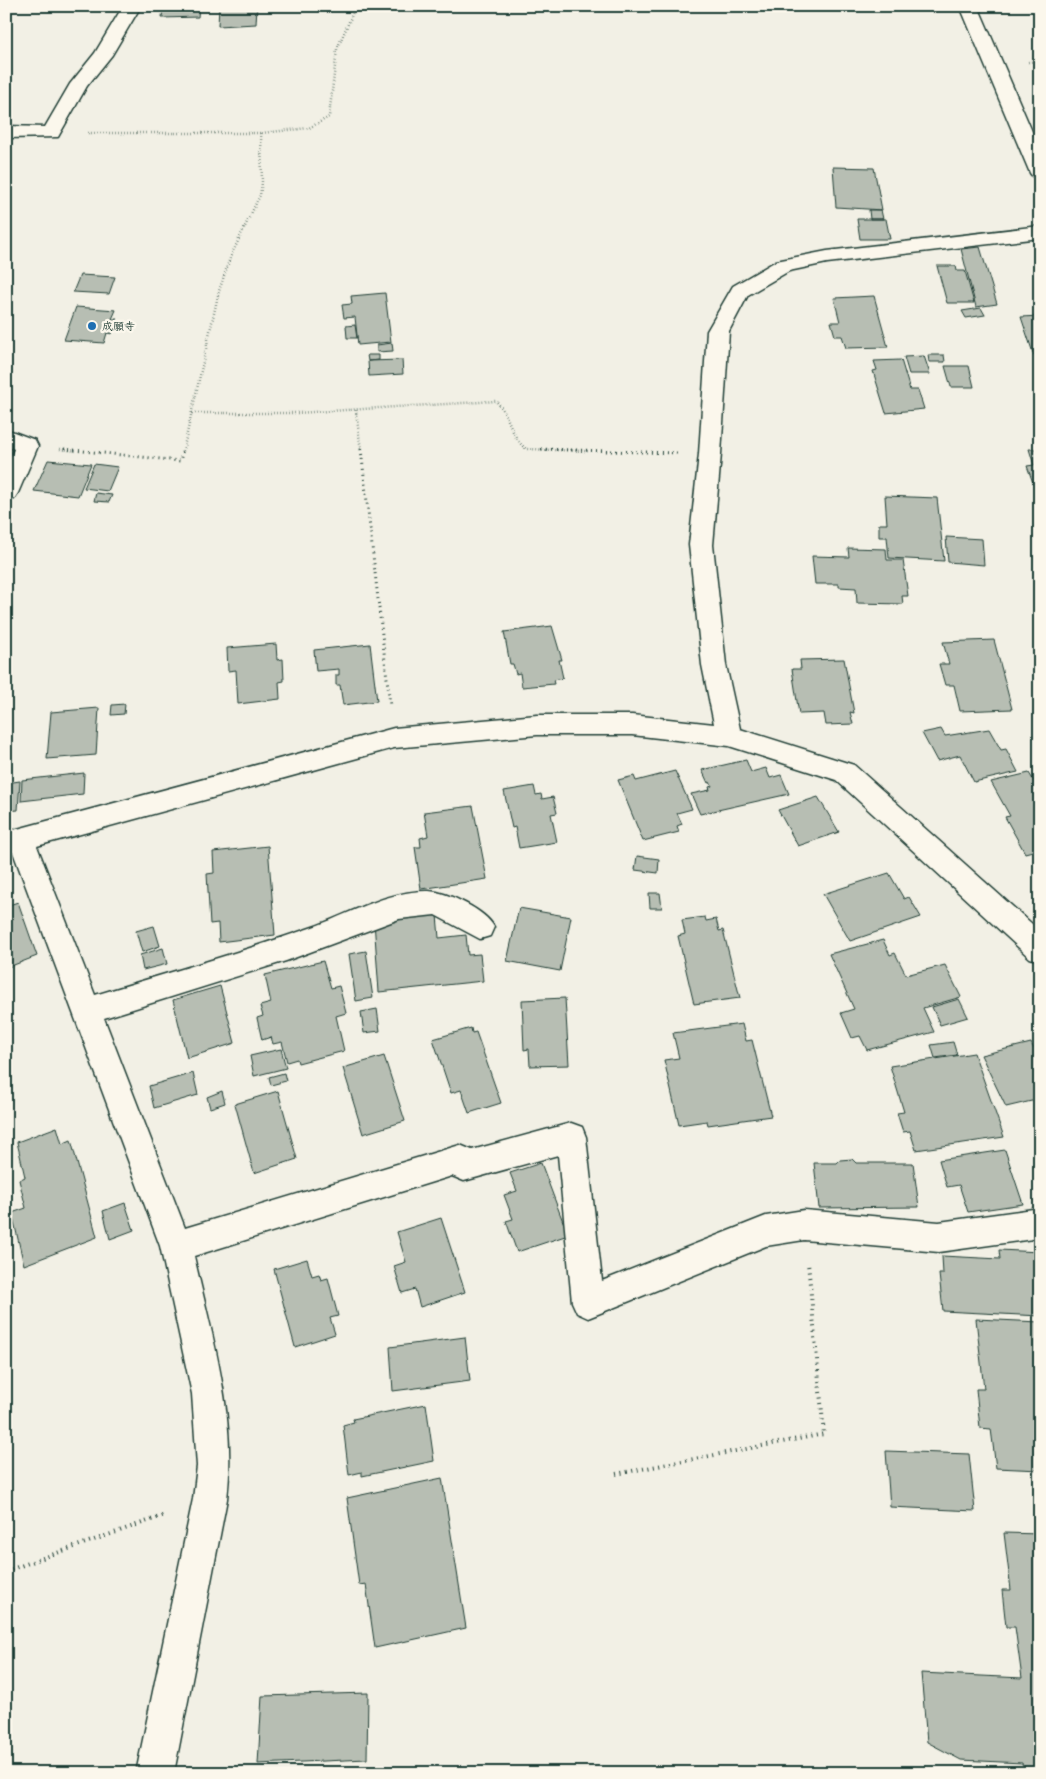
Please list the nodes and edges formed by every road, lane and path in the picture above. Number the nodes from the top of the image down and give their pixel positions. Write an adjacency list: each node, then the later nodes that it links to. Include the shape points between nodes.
1 (132, 6): 5 (street, via 103,55 79,84)
2 (356, 6): 6 (path, via 337,49 329,117 309,128)
3 (969, 6): 7 (street)
4 (6, 132): 5 (street)
5 (51, 133): 6 (path)
6 (261, 133): 10 (path, via 260,195 227,266 209,327)
7 (1040, 173)
8 (1040, 232): 13 (street, via 827,257 783,266 740,291 718,331)
9 (356, 410): 10 (path); 13 (path, via 496,401 501,405 517,444 526,449); 16 (path)
10 (192, 413): 12 (path, via 180,460)
11 (6, 437): 12 (street)
12 (28, 446): 14 (street)
13 (710, 454): 15 (street, via 701,545 714,665)
14 (6, 493)
15 (729, 736): 16 (street, via 632,725 537,725); 19 (street, via 844,772)
16 (394, 738): 17 (street)
17 (14, 841): 20 (street)
18 (480, 927): 20 (street, via 432,903 412,904)
19 (1040, 949)
20 (86, 1011): 23 (street)
21 (1040, 1223): 22 (street, via 939,1237)
22 (804, 1225): 23 (street, via 766,1232 588,1302 571,1137 464,1167 460,1159); 24 (path, via 824,1434)
23 (176, 1246): 25 (street, via 209,1394 214,1466)
24 (616, 1474)
25 (210, 1499): 26 (path); 27 (street)
26 (6, 1571)
27 (155, 1773)

